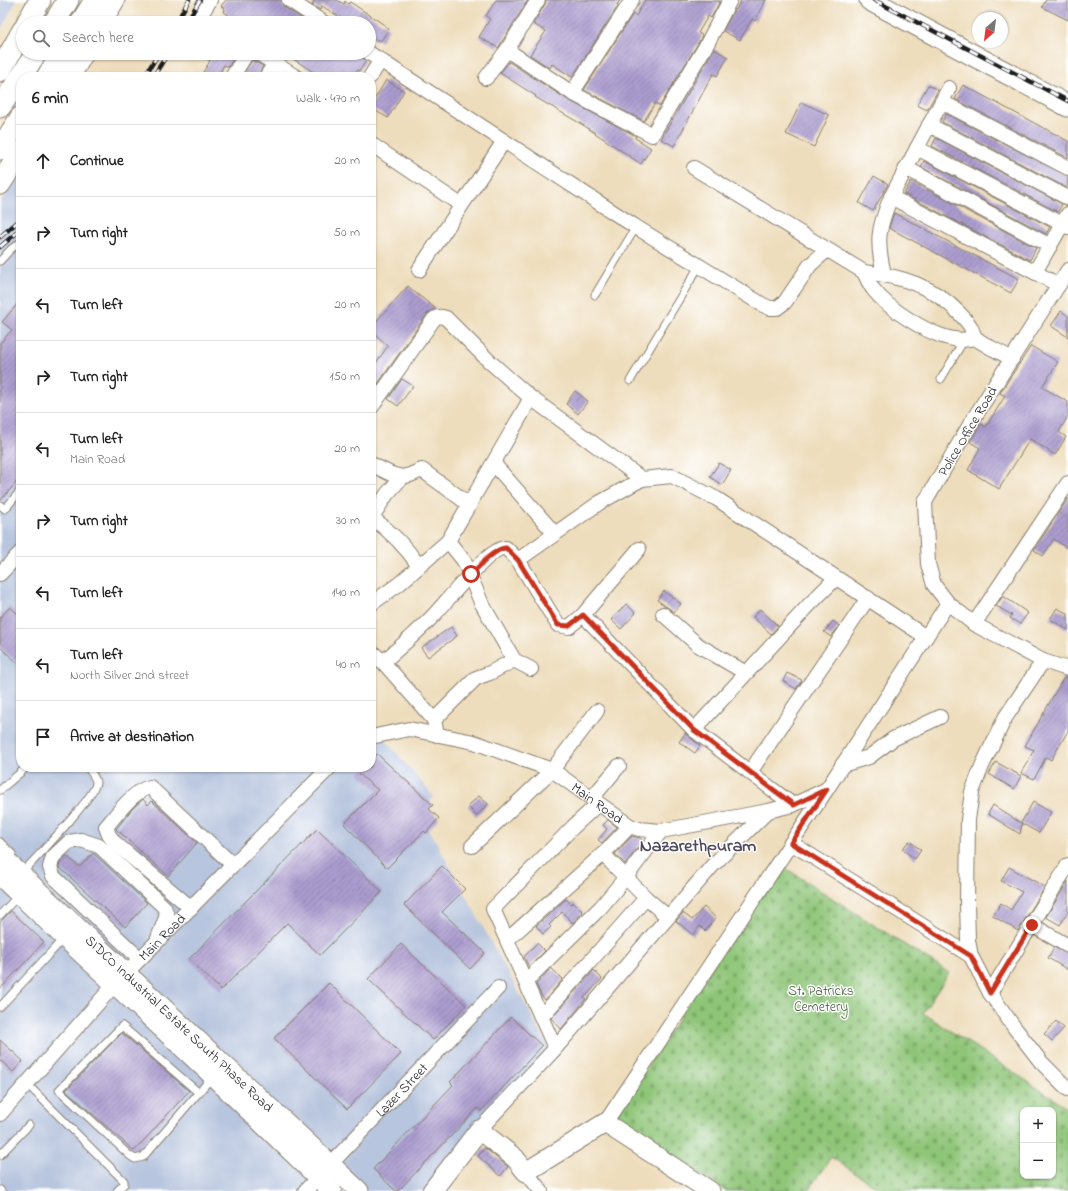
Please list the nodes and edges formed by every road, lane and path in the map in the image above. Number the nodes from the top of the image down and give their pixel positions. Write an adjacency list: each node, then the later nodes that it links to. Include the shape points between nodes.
1 (40, 0): 11 (main road)
2 (68, 0): 12 (main road)
3 (95, 0): 13 (main road)
4 (114, 0): 14 (main road)
5 (210, 0): 15 (street)
6 (289, 0): 16 (street)
7 (538, 0): 18 (street)
8 (632, 0): 38 (street)
9 (730, 0): 38 (street, via 707,44 652,135)
10 (882, 3): 40 (main road)
11 (31, 16)
12 (58, 16)
13 (85, 16)
14 (104, 16)
15 (205, 16)
16 (313, 16)
17 (16, 42): 27 (main road)
18 (507, 50): 35 (street); 38 (street)
19 (376, 57): 43 (street)
20 (32, 60): 28 (main road)
21 (57, 60): 29 (main road)
22 (79, 60): 30 (main road)
23 (243, 60): 31 (street)
24 (270, 60): 26 (street)
25 (374, 60): 34 (street)
26 (275, 63): 32 (street); 33 (street)
27 (0, 71)
28 (24, 72)
29 (49, 72)
30 (72, 72)
31 (235, 72)
32 (269, 72)
33 (288, 72)
34 (371, 72)
35 (486, 78)
36 (16, 84): 41 (main road)
37 (949, 88): 39 (street)
38 (572, 92)
39 (942, 102): 42 (street); 49 (street)
40 (1068, 106)
41 (0, 107)
42 (929, 125): 45 (street); 52 (street)
43 (504, 142): 53 (street); 55 (street)
44 (376, 147): 53 (street)
45 (917, 148): 48 (street); 54 (street)
46 (15, 155): 50 (main road)
47 (694, 168): 58 (street)
48 (906, 168): 51 (street); 57 (street)
49 (1068, 168)
50 (0, 184)
51 (891, 197): 64 (street); 65 (street, via 879,236 879,254)
52 (1068, 198)
53 (461, 206): 61 (street)
54 (1066, 222): 57 (street)
55 (636, 227): 60 (street); 67 (lane)
56 (16, 246): 59 (lane)
57 (1050, 246): 64 (street)
58 (827, 250): 60 (street, via 810,265 777,308 763,305); 63 (street)
59 (0, 261)
60 (699, 266): 71 (lane)
61 (419, 270)
62 (1068, 270): 66 (street, Police Office Road)
63 (864, 272): 65 (street); 68 (street, via 873,289 901,315 944,337 956,340)
64 (1035, 272): 66 (street)
65 (884, 274): 68 (street, via 912,282 948,302 971,328)
66 (1059, 285): 69 (street, Police Office Road)
67 (594, 295)
68 (970, 339): 69 (street); 70 (lane)
69 (1012, 359): 95 (street, Police Office Road, via 925,502 928,564 934,585)
70 (941, 379)
71 (630, 380)
72 (531, 398): 73 (street, via 442,316 434,319); 74 (street); 77 (street)
73 (376, 401)
74 (494, 464): 81 (street); 84 (street)
75 (376, 466): 76 (street)
76 (402, 477): 81 (street, via 422,470); 82 (street)
77 (642, 478): 84 (street, via 599,503); 92 (street, via 672,476 685,482 717,499)
78 (1068, 483): 98 (street)
79 (16, 496): 80 (lane, via 5,509)
80 (0, 505)
81 (470, 505): 85 (street)
82 (376, 510)
83 (376, 521): 89 (street, via 408,550)
84 (555, 534): 88 (street)
85 (448, 541): 89 (street); 91 (street)
86 (639, 549): 97 (street)
87 (16, 557): 90 (street)
88 (518, 560): 91 (street, via 506,548 502,548); 97 (street, via 558,625 569,626)
89 (419, 566): 94 (street)
90 (0, 574)
91 (471, 574): 101 (street, via 481,602); 103 (street, via 434,616)
92 (836, 578): 93 (street); 106 (street)
93 (868, 598): 99 (street); 119 (street)
94 (376, 600)
95 (948, 603): 98 (street, Police Office Road); 99 (street)
96 (663, 614): 106 (street, via 698,646)
97 (583, 615): 110 (street)
98 (974, 624): 102 (street, Police Office Road)
99 (926, 637): 114 (street)
100 (376, 656): 103 (street)
101 (514, 660): 104 (street); 109 (street, via 490,674 476,678)
102 (1043, 661): 105 (street, Police Office Road); 146 (street, via 1005,718 972,792 968,820 967,903)
103 (383, 662): 109 (street)
104 (531, 669)
105 (1068, 669)
106 (746, 673): 110 (street)
107 (597, 711): 115 (street)
108 (940, 717): 114 (street, via 893,739 869,757)
109 (434, 720): 111 (street)
110 (694, 730): 119 (street)
111 (437, 735): 112 (street, Main Road, via 409,729); 115 (street, Main Road, via 474,742)
112 (376, 736)
113 (619, 766): 122 (street)
114 (842, 766): 120 (street)
115 (552, 770): 122 (street, Main Road); 129 (street)
116 (21, 772): 121 (lane)
117 (90, 772): 131 (lane, via 96,783 80,809)
118 (325, 772): 132 (street, Main Road)
119 (750, 772): 123 (street)
120 (827, 789): 123 (street, Main Road); 128 (street)
121 (0, 790)
122 (595, 801): 125 (street, Main Road); 143 (street, via 493,909)
123 (794, 805): 124 (street, Main Road)
124 (768, 811): 126 (street, Main Road); 140 (street, via 713,865)
125 (630, 826): 126 (street, Main Road); 130 (street)
126 (661, 831): 135 (street)
127 (0, 842): 131 (lane)
128 (791, 843): 146 (street); 160 (street)
129 (472, 846)
130 (603, 854): 135 (street); 143 (street)
131 (17, 863): 148 (main road, SIDCO Industrial Estate South Phase Road)
132 (233, 865): 138 (street, Main Road); 138 (street, via 150,787 138,792 106,827 109,835)
133 (1068, 865): 141 (street)
134 (0, 876): 136 (main road, SIDCO Industrial Estate South Phase Road)
135 (626, 877): 137 (street); 149 (street, via 601,907)
136 (19, 894): 139 (lane); 142 (main road, SIDCO Industrial Estate South Phase Road)
137 (646, 898): 140 (street); 153 (street)
138 (191, 908): 144 (street, Main Road)
139 (0, 915)
140 (668, 917): 154 (street)
141 (1032, 925): 145 (street); 151 (street)
142 (64, 938): 148 (main road, SIDCO Industrial Estate South Phase Road); 152 (lane)
143 (507, 940): 149 (street)
144 (157, 941): 147 (street, Main Road); 147 (street, via 166,915 164,907 99,846 81,840 69,842 53,857 50,867 53,876)
145 (1068, 946)
146 (971, 956): 151 (street)
147 (140, 959): 148 (street, Main Road)
148 (120, 978): 155 (main road, SIDCO Industrial Estate South Phase Road); 156 (street, Main Road); 164 (main road, SIDCO Industrial Estate South Phase Road)
149 (526, 981): 153 (street)
150 (498, 988): 164 (street, Lazer Street)
151 (990, 993): 157 (street, via 1041,1062)
152 (0, 1007)
153 (542, 1016): 154 (street)
154 (556, 1048): 162 (street)
155 (213, 1076): 158 (lane); 164 (main road, SIDCO Industrial Estate South Phase Road)
156 (27, 1084): 159 (street, Main Road); 166 (lane, via 124,1181)
157 (1068, 1089)
158 (200, 1093): 158 (lane, via 143,1157 135,1159 59,1090 122,1026)
159 (0, 1114)
160 (605, 1123): 165 (main road); 172 (main road)
161 (29, 1125): 163 (lane)
162 (479, 1130): 165 (main road, via 515,1158); 170 (main road)
163 (0, 1155)
164 (324, 1171): 167 (street, Lazer Street); 168 (main road, SIDCO Industrial Estate South Phase Road); 169 (main road, SIDCO Industrial Estate South Phase Road)
165 (526, 1172): 171 (street)
166 (117, 1191)
167 (305, 1191)
168 (332, 1191)
169 (359, 1191)
170 (432, 1191)
171 (541, 1191)
172 (710, 1191)

